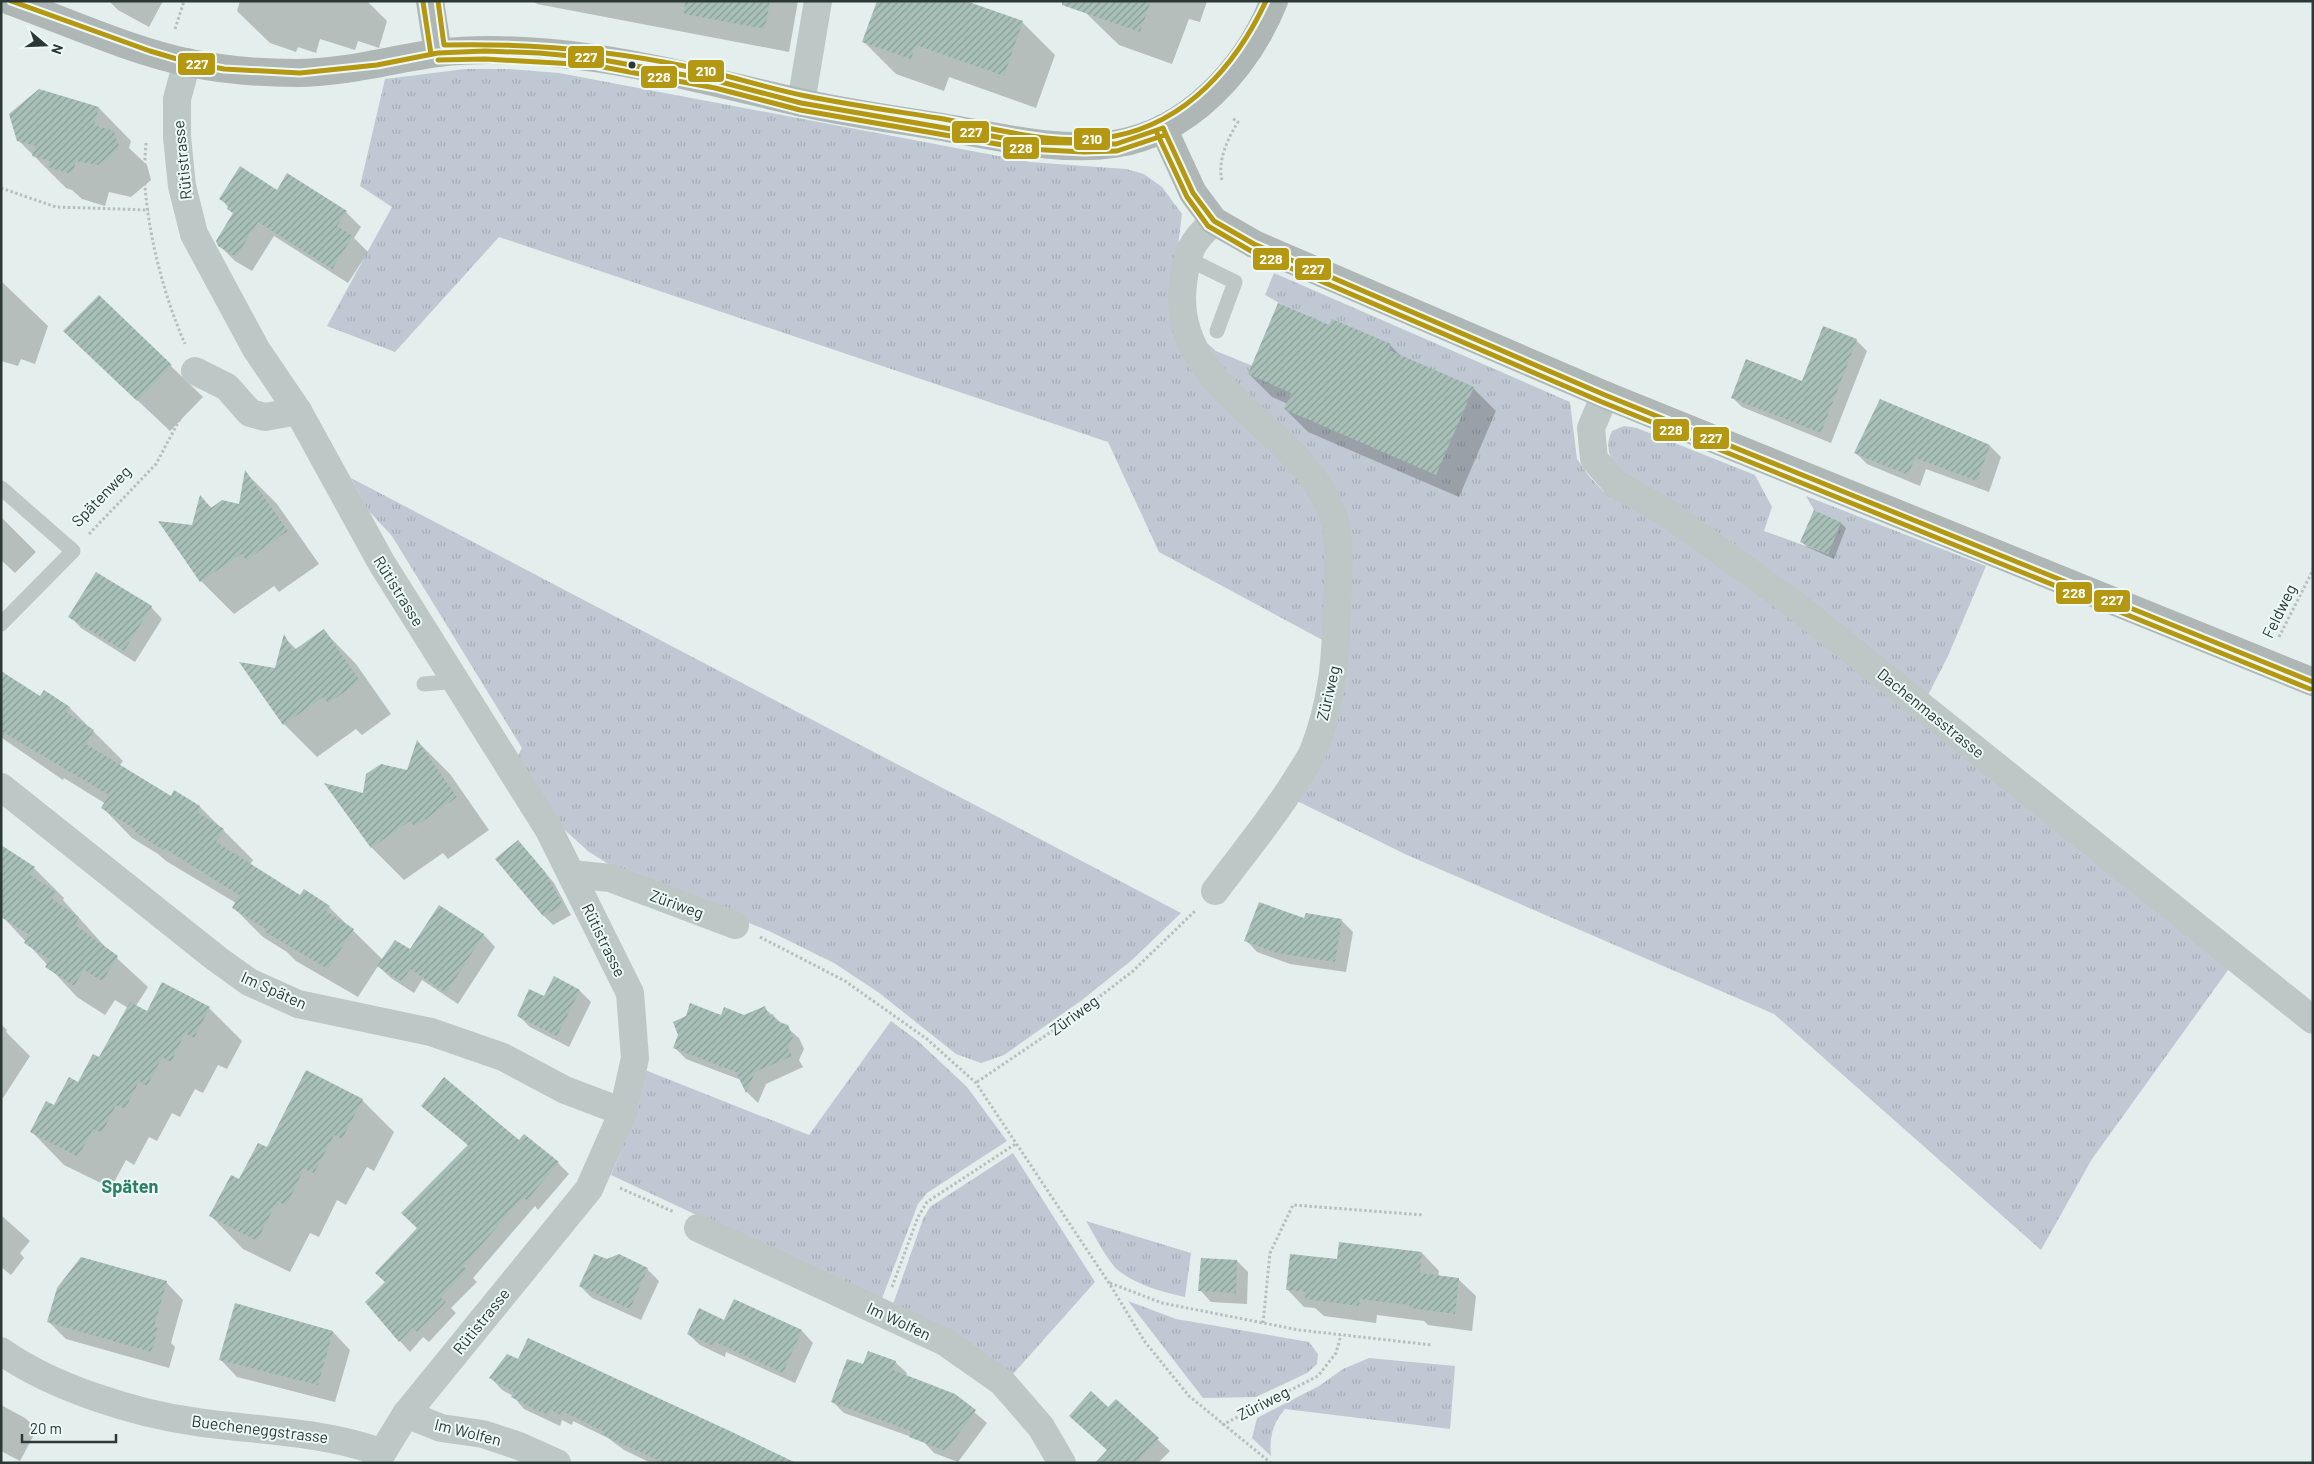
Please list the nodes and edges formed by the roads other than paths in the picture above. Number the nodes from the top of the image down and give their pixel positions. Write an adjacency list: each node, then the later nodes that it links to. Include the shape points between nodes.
1 (10, 1): 6 (street, via 150,52)
2 (430, 1): 5 (street)
3 (818, 1): 7 (street)
4 (1274, 1): 8 (street, via 1241,63 1211,97)
5 (438, 53): 6 (street, via 377,65 300,73 224,69); 7 (street, via 494,52 593,58 717,81)
6 (187, 62): 14 (street, Rütistrasse, via 177,99 177,137 182,186 194,234 256,348)
7 (801, 103): 8 (street, via 1056,145 1116,144)
8 (1163, 128): 9 (street, via 1193,193)
9 (1214, 221): 10 (street, Züriweg, via 1195,239); 13 (street, via 1254,244)
10 (1186, 258): 11 (lane, via 1235,282); 22 (street, Züriweg, via 1181,297 1186,330 1203,364 1220,385 1301,462 1319,486 1334,520 1338,556 1336,664 1312,753 1284,799)
11 (1217, 331)
12 (195, 371): 14 (street, via 227,387 250,413 265,417)
13 (1605, 395): 18 (street); 24 (street, Dachenmasstrasse, via 1591,428 1594,459 1616,484 1664,511 1794,604)
14 (298, 411): 17 (street, Rütistrasse, via 381,562)
15 (1, 488): 16 (lane, Spätenweg, via 73,551)
16 (1, 624)
17 (456, 682): 19 (lane); 21 (street, Rütistrasse, via 549,830)
18 (2313, 682)
19 (424, 684)
20 (1, 787): 25 (street, Im Späten, via 249,982 298,1004 431,1032 476,1047 503,1057 565,1090)
21 (571, 874): 23 (street, Züriweg, via 610,878); 25 (street, Rütistrasse, via 630,993 636,1058)
22 (1215, 891)
23 (735, 925)
24 (2313, 1020)
25 (623, 1112): 28 (street, Rütistrasse, via 589,1189)
26 (698, 1228): 31 (street, Im Wolfen, via 945,1342 1002,1382 1041,1427)
27 (1, 1351): 29 (street, Buecheneggstrasse, via 73,1388 135,1410 195,1422 332,1438)
28 (406, 1414): 29 (street, Rütistrasse); 30 (street, Im Wolfen, via 441,1428 483,1434)
29 (378, 1458)
30 (557, 1463)
31 (1062, 1463)

